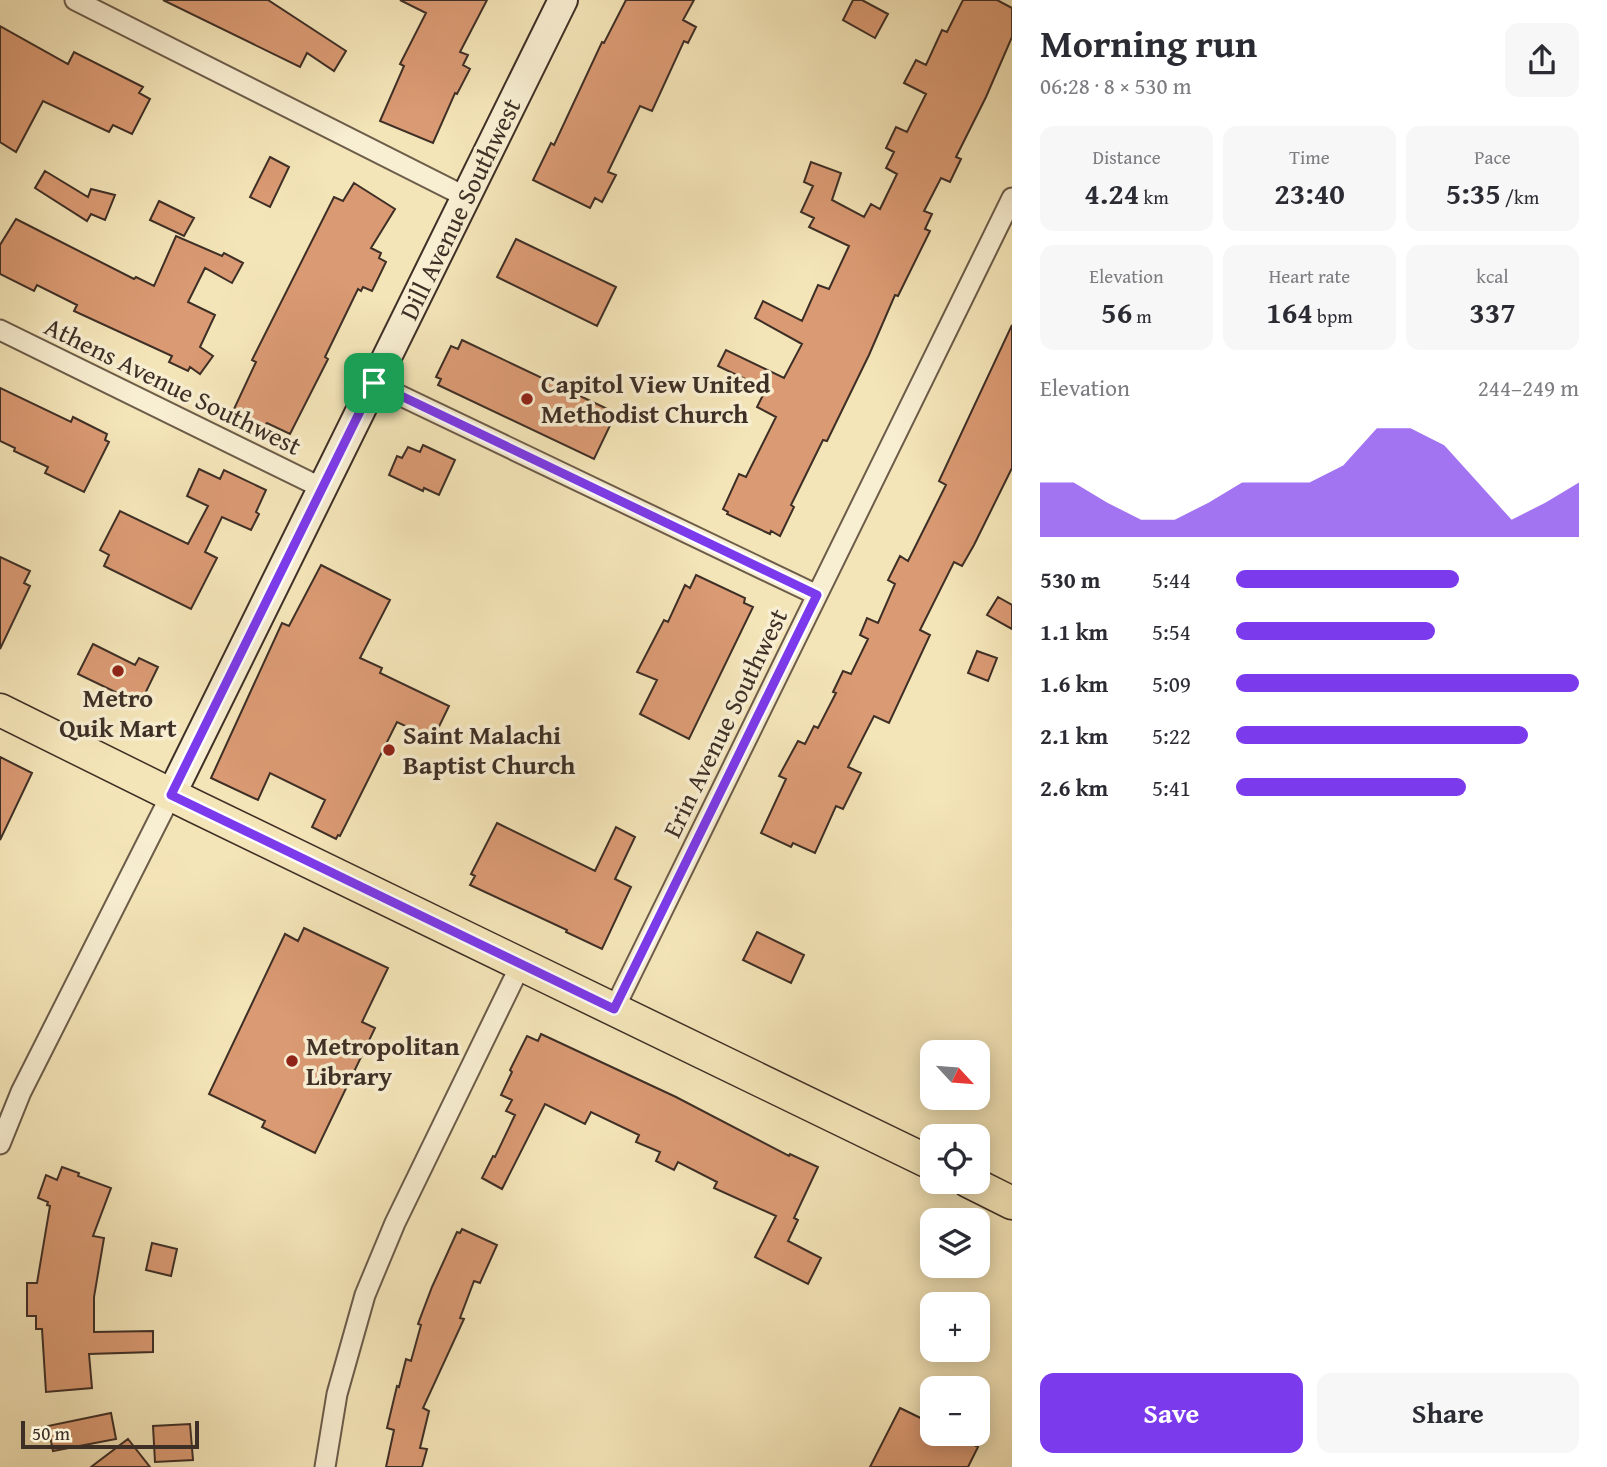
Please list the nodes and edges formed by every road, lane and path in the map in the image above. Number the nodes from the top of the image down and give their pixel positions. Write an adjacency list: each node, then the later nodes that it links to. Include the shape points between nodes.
1 (75, 0): 3 (street)
2 (563, 0): 3 (main road, Dill Avenue Southwest)
3 (466, 197): 6 (main road, Dill Avenue Southwest)
4 (1012, 198): 8 (street, Erin Avenue Southwest)
5 (0, 330): 7 (street, Athens Avenue Southwest)
6 (374, 383): 7 (main road, Dill Avenue Southwest); 8 (street)
7 (322, 488): 10 (main road, Dill Avenue Southwest)
8 (817, 595): 12 (street, Erin Avenue Southwest)
9 (0, 710): 10 (main road)
10 (171, 795): 11 (main road); 13 (street)
11 (521, 964): 12 (main road); 17 (street, via 395,1223 365,1295 337,1394)
12 (614, 1009): 14 (main road)
13 (0, 1144)
14 (920, 1158)
15 (990, 1192): 16 (main road)
16 (1012, 1203)
17 (325, 1467)

